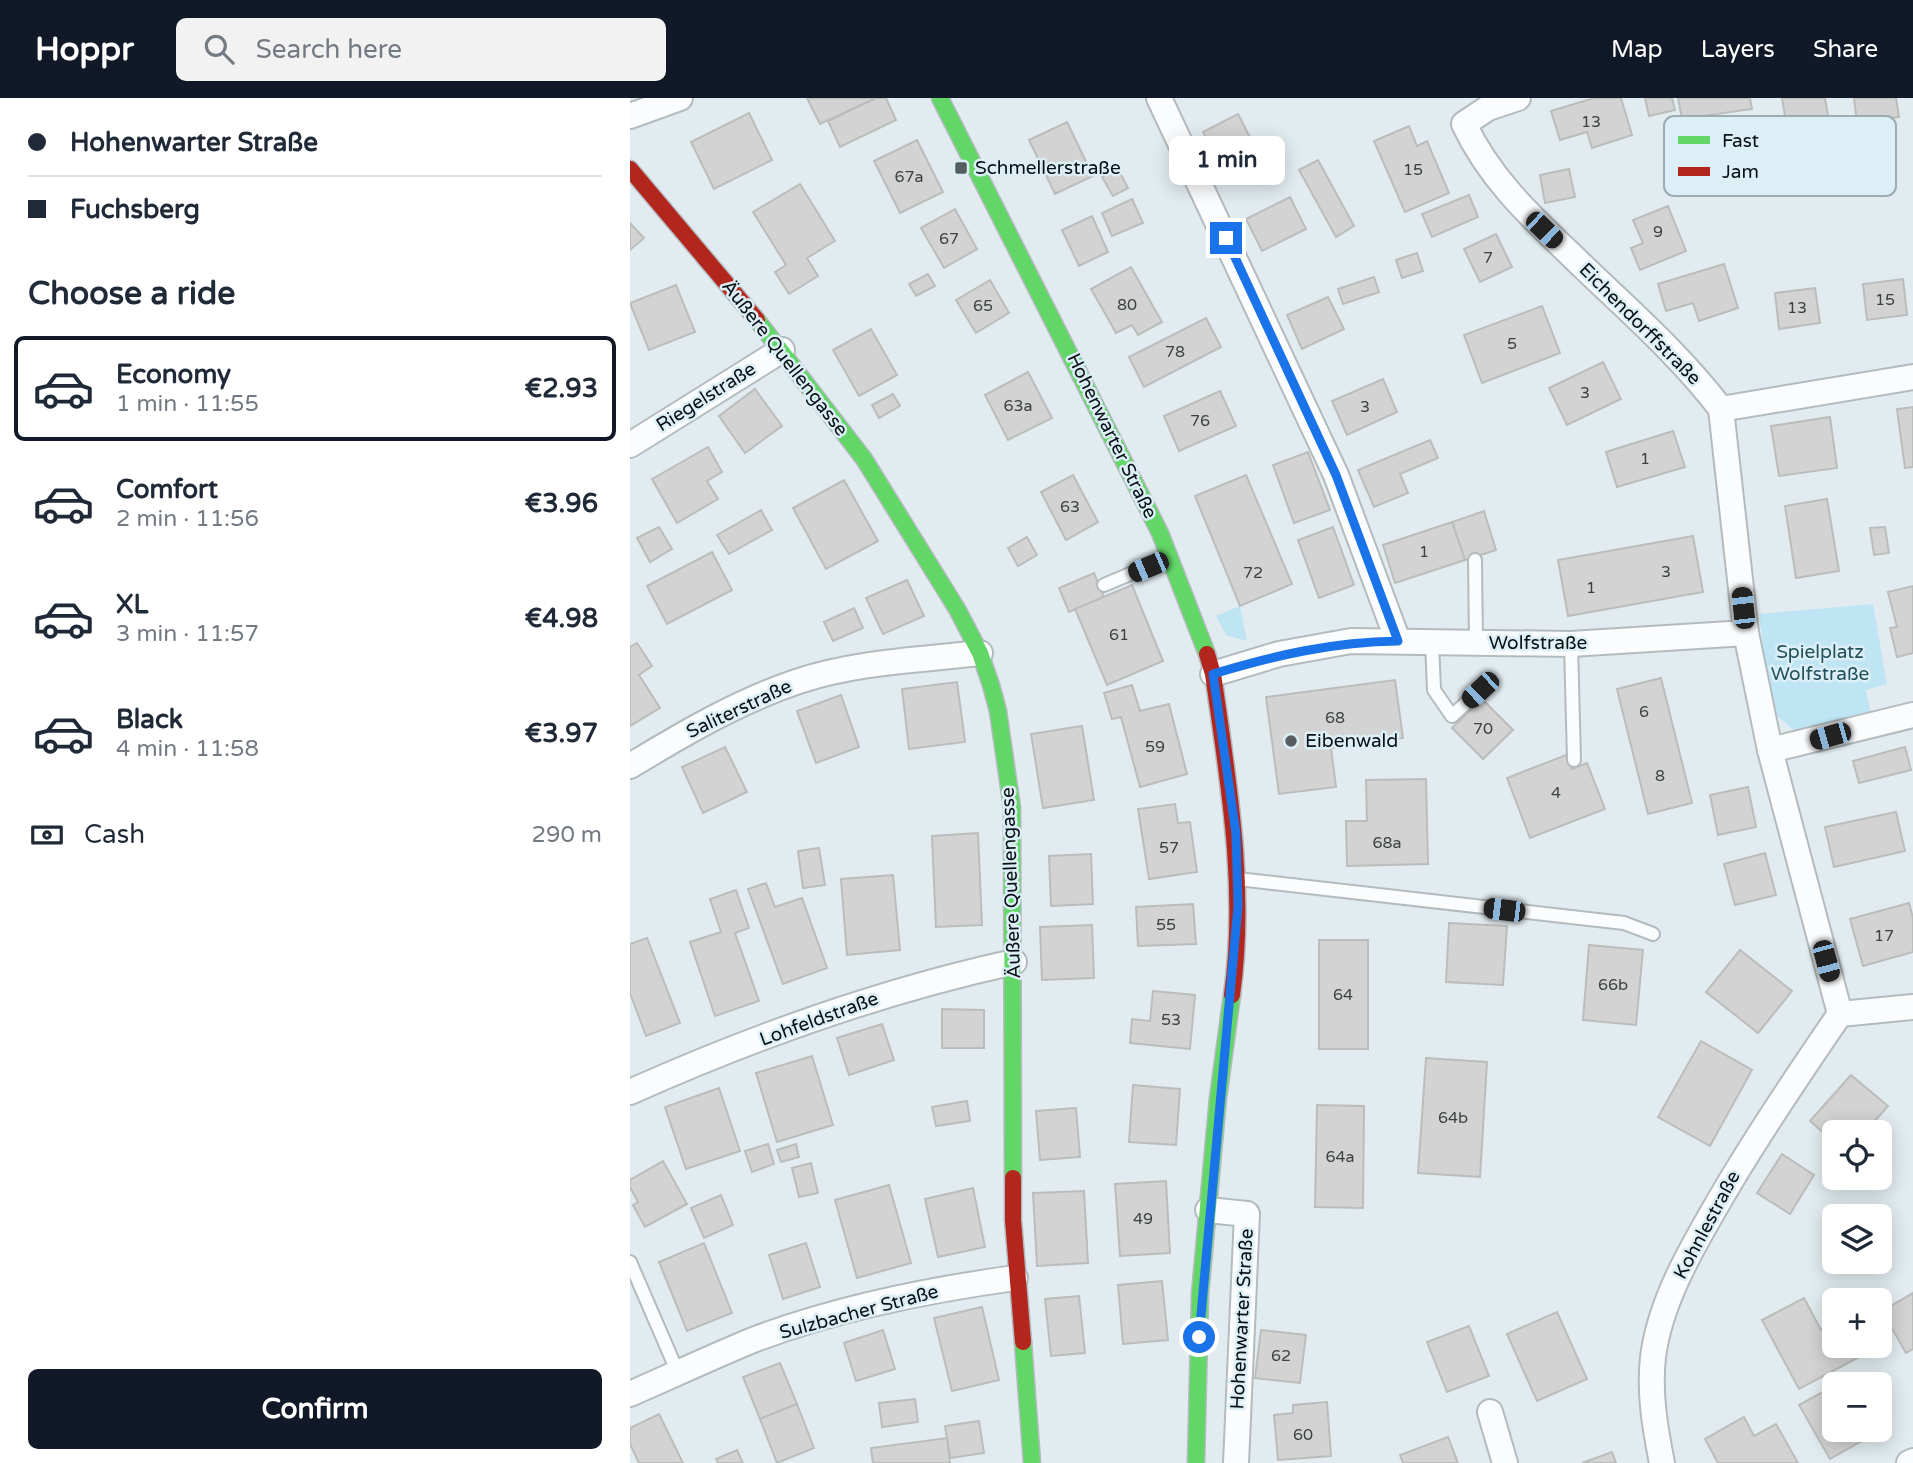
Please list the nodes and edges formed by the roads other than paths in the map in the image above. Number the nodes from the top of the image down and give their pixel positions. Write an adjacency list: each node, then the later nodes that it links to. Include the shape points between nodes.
1 (680, 98): 5 (street)
2 (940, 98): 11 (street, Hohenwarter Straße)
3 (1159, 98): 15 (street, via 1336,475)
4 (1518, 98): 9 (street, Eichendorffstraße, via 1488,108 1464,124 1496,179 1693,373)
5 (630, 116)
6 (630, 169): 7 (street, Äußere Quellengasse)
7 (782, 349): 10 (street, Riegelstraße); 19 (street, Äußere Quellengasse, via 864,459)
8 (1913, 377): 9 (street)
9 (1721, 409): 14 (street)
10 (630, 445)
11 (1170, 557): 13 (lane); 20 (street, Hohenwarter Straße)
12 (1475, 560): 17 (lane)
13 (1104, 585)
14 (1746, 633): 18 (street, Wolfstraße); 23 (street)
15 (1398, 641): 16 (street, Wolfstraße); 20 (street, Wolfstraße, via 1312,647)
16 (1432, 642): 17 (street, Wolfstraße); 21 (lane, via 1434,690 1441,705 1452,716)
17 (1476, 643): 18 (street, Wolfstraße)
18 (1571, 644): 24 (lane)
19 (980, 653): 25 (street, Saliterstraße, via 844,670 798,681 710,719); 28 (street, Äußere Quellengasse, via 998,711 1012,808)
20 (1213, 674): 26 (street, Hohenwarter Straße, via 1230,783)
21 (1480, 690)
22 (1913, 715): 23 (street)
23 (1770, 750): 30 (street)
24 (1574, 760)
25 (630, 766)
26 (1238, 879): 27 (lane, via 1624,923); 32 (street, Hohenwarter Straße, via 1233,988)
27 (1653, 934)
28 (1014, 962): 31 (street, Lohfeldstraße, via 849,1005); 34 (street, Äußere Quellengasse)
29 (1913, 1007): 30 (street)
30 (1840, 1014): 42 (street, Kohnlestraße, via 1748,1152 1689,1252 1673,1289 1653,1356 1654,1428)
31 (630, 1093)
32 (1208, 1210): 39 (street, Hohenwarter Straße, via 1200,1294); 40 (street, Hohenwarter Straße, via 1247,1214)
33 (630, 1262): 35 (lane)
34 (1015, 1278): 35 (street, Sulzbacher Straße, via 834,1314 755,1340); 38 (street, Äußere Quellengasse)
35 (678, 1373): 36 (street, Sulzbacher Straße)
36 (630, 1394)
37 (1490, 1412): 41 (street)
38 (1032, 1463)
39 (1196, 1463)
40 (1236, 1463)
41 (1505, 1463)
42 (1662, 1463)

